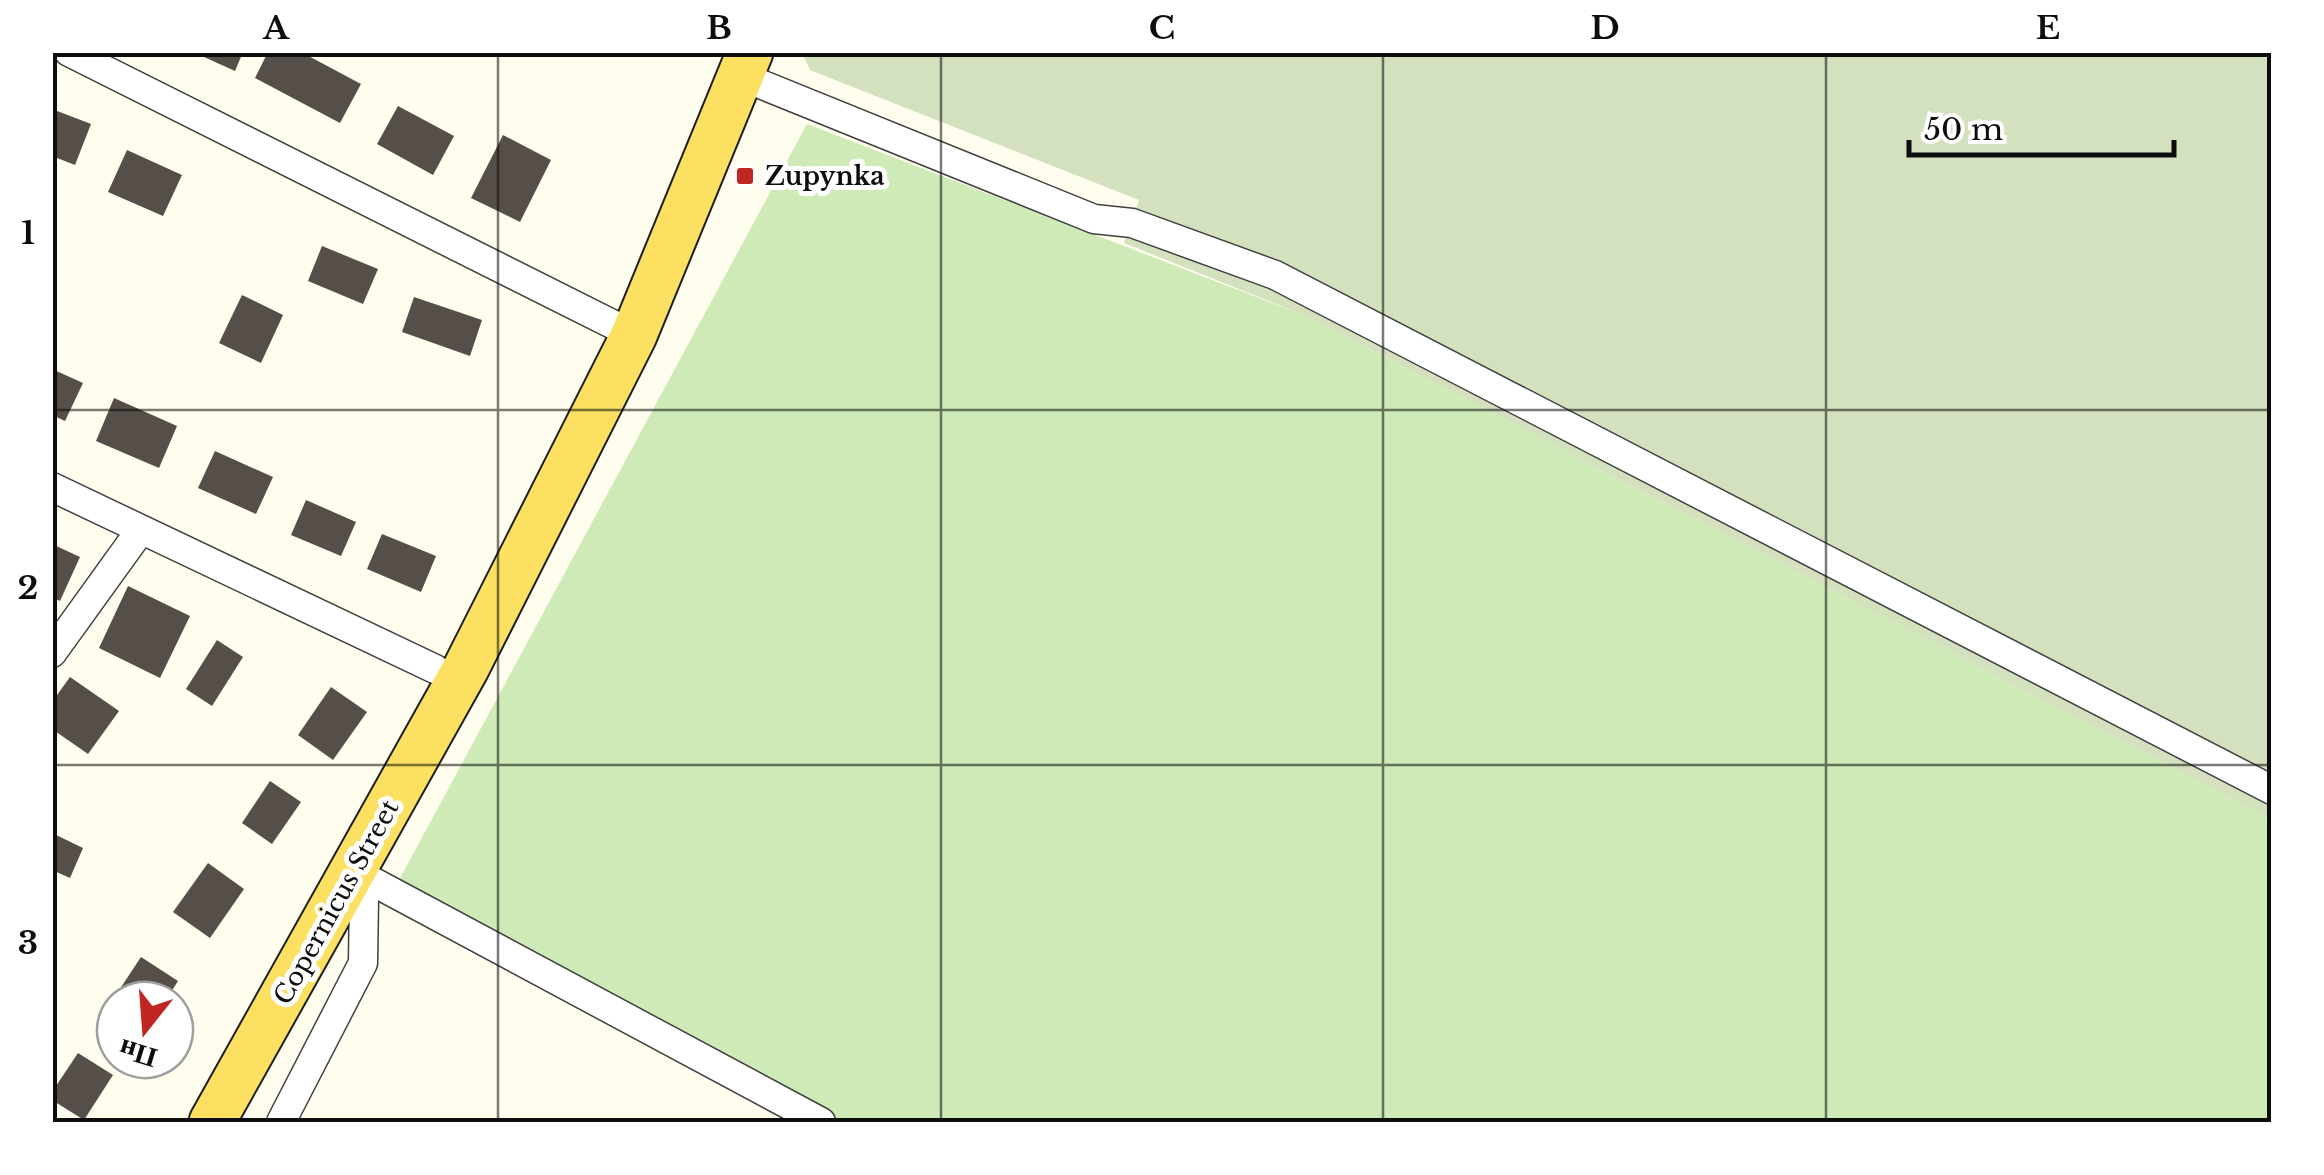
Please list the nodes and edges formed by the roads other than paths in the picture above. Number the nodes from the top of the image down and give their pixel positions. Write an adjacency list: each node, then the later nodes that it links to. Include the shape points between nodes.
1 (69, 52): 3 (street)
2 (746, 65): 3 (main road, Copernicus Street); 8 (street, via 1094,219 1132,223 1275,275)
3 (634, 335): 7 (main road, Copernicus Street)
4 (52, 487): 5 (street)
5 (140, 531): 6 (street); 7 (street)
6 (52, 653)
7 (447, 675): 9 (main road, Copernicus Street)
8 (2272, 790)
9 (353, 871): 10 (main road, Copernicus Street); 11 (street, via 364,897 363,964); 12 (street)
10 (212, 1122)
11 (281, 1122)
12 (821, 1122)

